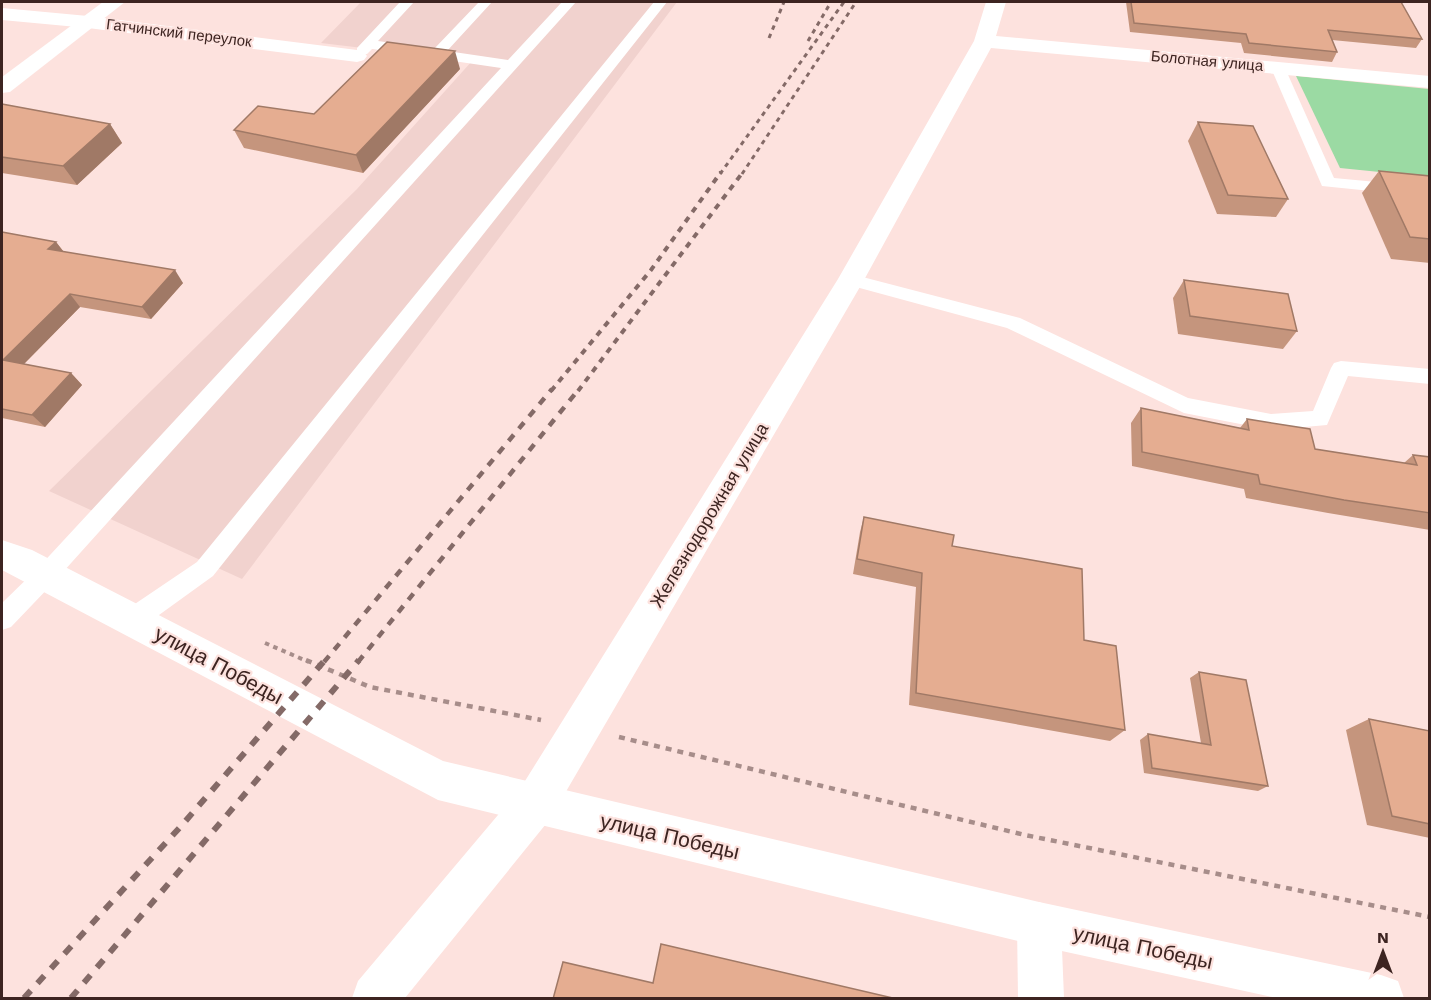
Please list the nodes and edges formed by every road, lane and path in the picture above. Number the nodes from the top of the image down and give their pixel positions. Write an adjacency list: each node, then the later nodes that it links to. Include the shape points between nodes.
1 (115, 2): 8 (street)
2 (407, 2): 10 (lane)
3 (486, 2): 11 (lane)
4 (569, 2): 12 (lane)
5 (660, 2): 22 (lane, via 206,569)
6 (996, 2): 9 (street, Железнодорожная улица)
7 (2, 14): 8 (street, Гатчинский переулок)
8 (88, 22): 10 (street, Гатчинский переулок); 15 (street)
9 (984, 41): 13 (street, Болотная улица); 17 (street, Железнодорожная улица)
10 (363, 50): 11 (lane)
11 (438, 53): 12 (lane)
12 (511, 65): 20 (lane)
13 (1278, 68): 14 (street, Болотная улица); 16 (lane, via 1328,182)
14 (1430, 82)
15 (2, 87)
16 (1430, 192)
17 (851, 280): 18 (lane, via 1013,323 1184,405 1270,422 1320,419 1341,369); 24 (street, Железнодорожная улица)
18 (1430, 377)
19 (2, 555): 20 (street, улица Победы)
20 (46, 575): 21 (lane); 22 (street, улица Победы)
21 (2, 619)
22 (132, 620): 25 (street, улица Победы, via 438,780)
23 (265, 643): 24 (path, via 370,687)
24 (581, 728): 25 (street, Железнодорожная улица); 26 (path, via 1025,835)
25 (535, 804): 27 (street, улица Победы); 28 (street, Железнодорожная улица)
26 (1430, 917)
27 (1039, 924): 29 (street); 30 (street, улица Победы)
28 (375, 999)
29 (1041, 999)
30 (1381, 999)

